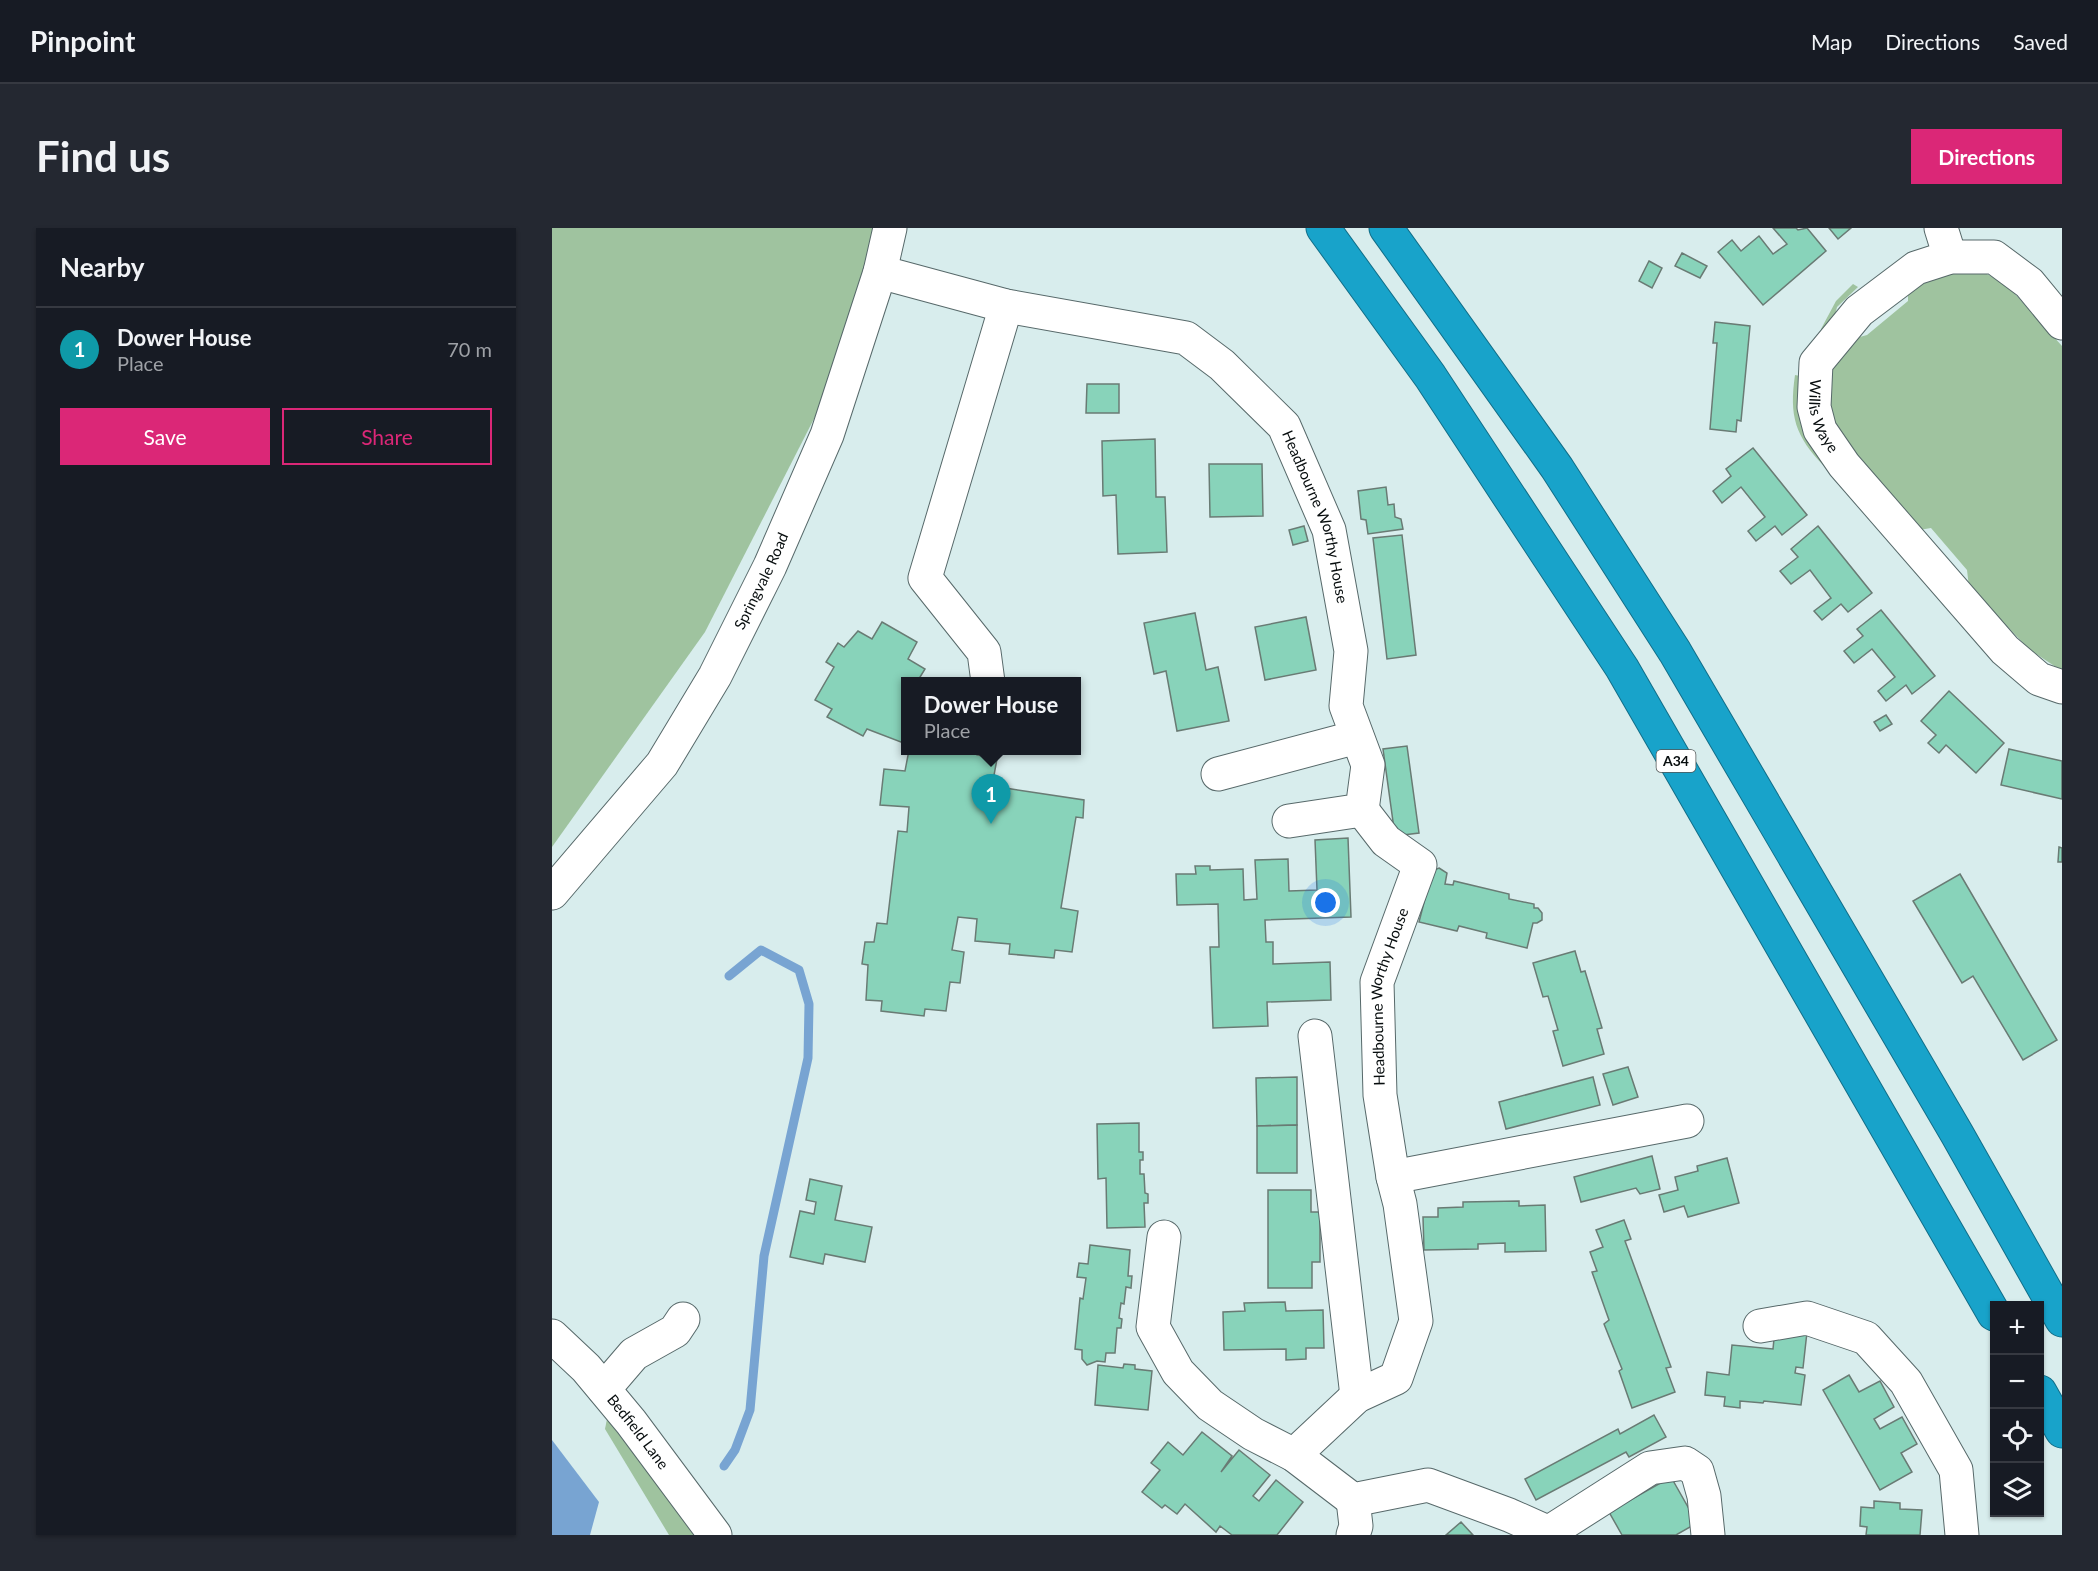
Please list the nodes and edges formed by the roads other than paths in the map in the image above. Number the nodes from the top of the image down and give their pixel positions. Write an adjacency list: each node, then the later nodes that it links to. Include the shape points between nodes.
1 (890, 228): 5 (street, Springvale Road)
2 (1323, 228): 19 (highway, A34, via 1430,376 1622,668)
3 (1386, 228): 21 (highway, via 1557,468 1675,652)
4 (1945, 243): 7 (street, Willis Waye, via 1994,257 2029,284); 9 (street, Willis Waye, via 1859,311 1816,363 1814,407 1820,430 1844,465 2005,650 2039,679)
5 (880, 272): 6 (street, Headbourne Worthy House); 14 (street, Springvale Road, via 827,435 770,567 715,676 662,764)
6 (1006, 306): 8 (street, via 925,578 984,652); 10 (street, Headbourne Worthy House, via 1186,338 1222,365 1284,426 1329,530 1351,651 1346,706)
7 (2062, 323)
8 (987, 677)
9 (2062, 687)
10 (1357, 737): 11 (street); 12 (street, Headbourne Worthy House, via 1368,765)
11 (1218, 774)
12 (1362, 810): 13 (street); 17 (street, Headbourne Worthy House, via 1386,841 1420,865 1377,982 1380,1095)
13 (1289, 821)
14 (552, 893)
15 (1315, 1036): 25 (street)
16 (1687, 1121): 17 (street)
17 (1393, 1177): 25 (street, Headbourne Worthy House, via 1416,1321 1396,1378)
18 (1164, 1237): 28 (street, via 1153,1327 1178,1372 1210,1405)
19 (1990, 1305)
20 (683, 1319): 24 (street, via 675,1331 634,1354)
21 (2062, 1320)
22 (1760, 1326): 34 (street, via 1807,1318 1866,1338 1906,1382 1956,1470)
23 (552, 1336): 24 (street, Bedfield Lane)
24 (604, 1389): 31 (street, Bedfield Lane)
25 (1357, 1396): 28 (street, Headbourne Worthy House)
26 (2044, 1399): 27 (highway)
27 (2062, 1431)
28 (1294, 1455): 29 (street)
29 (1353, 1500): 30 (street, via 1428,1485); 32 (street)
30 (1551, 1534): 33 (street, via 1650,1468 1685,1463 1697,1471)
31 (715, 1535)
32 (1353, 1535)
33 (1708, 1535)
34 (1962, 1535)

